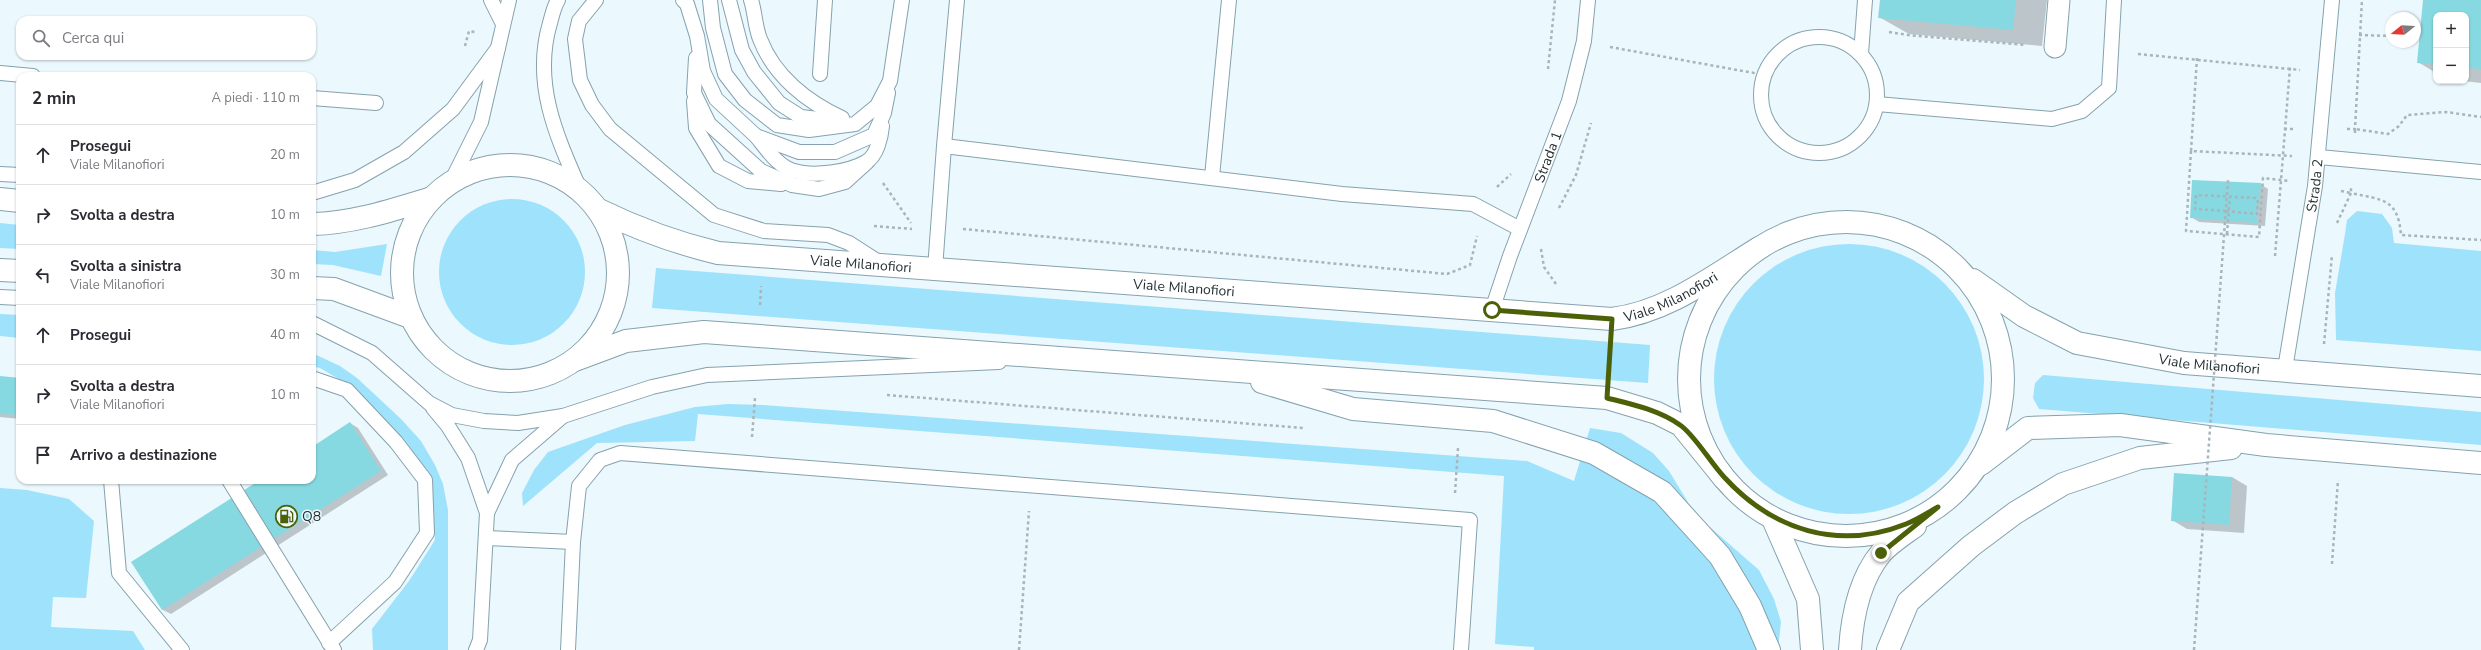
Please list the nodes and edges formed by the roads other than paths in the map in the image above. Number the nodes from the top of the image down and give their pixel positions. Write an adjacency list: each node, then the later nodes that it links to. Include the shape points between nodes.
1 (491, 0): 18 (lane)
2 (509, 0): 18 (lane)
3 (558, 0): 44 (lane, via 546,38 545,98 560,144)
4 (596, 0): 52 (lane, via 579,21 574,39 580,80 592,105 610,129 714,215 764,231 828,235 849,243)
5 (683, 0): 19 (lane)
6 (710, 0): 32 (lane, via 713,28 725,74 746,100 777,124 809,130)
7 (728, 0): 32 (lane, via 742,50 754,72 779,103 801,117)
8 (750, 0): 32 (lane, via 759,38 773,64 806,99)
9 (825, 0): 25 (lane)
10 (902, 0): 26 (lane)
11 (957, 0): 34 (lane)
12 (1229, 0): 40 (lane)
13 (1588, 0): 50 (lane, Strada 1, via 1584,41 1569,101)
14 (1865, 0): 22 (lane)
15 (2059, 0): 20 (street)
16 (2114, 0): 30 (lane, via 2109,88 2082,111 2052,119)
17 (2332, 0): 35 (lane, Strada 2)
18 (503, 24): 21 (lane)
19 (697, 36): 27 (lane); 33 (lane, via 703,71 716,99)
20 (2055, 47)
21 (498, 48): 41 (lane, via 481,122); 43 (lane, via 453,109 404,152 355,180)
22 (1861, 54): 30 (lane, via 1872,69); 30 (lane, via 1845,43 1827,37 1807,38 1789,45 1774,58 1765,75 1761,94 1764,113 1773,130 1787,144 1805,152 1824,153 1843,148 1859,138 1871,122)
23 (0, 73): 24 (lane)
24 (16, 74)
25 (820, 74)
26 (890, 80): 31 (lane); 32 (lane, via 876,106)
27 (694, 93): 42 (lane, via 709,124 761,171); 42 (lane, via 696,128 719,166 748,181)
28 (316, 98): 29 (lane)
29 (376, 103)
30 (1877, 104)
31 (884, 113): 33 (lane, via 874,135 835,152 799,152); 36 (lane, via 880,142)
32 (855, 124)
33 (756, 136): 36 (lane, via 774,159 793,172 835,173)
34 (944, 146): 40 (lane); 53 (lane)
35 (2319, 156): 37 (lane); 65 (lane, Strada 2)
36 (867, 162): 42 (lane, via 845,182 819,189)
37 (2481, 172)
38 (0, 174): 39 (lane)
39 (16, 175)
40 (1212, 177): 50 (lane, via 1342,194 1473,204)
41 (451, 182): 44 (main road, via 483,168 518,164 552,173); 45 (main road)
42 (792, 185)
43 (316, 192)
44 (581, 192): 48 (main road)
45 (432, 198): 49 (main road, via 377,215 336,224); 61 (main road, via 409,234 401,275)
46 (0, 199): 47 (main road)
47 (16, 201)
48 (599, 210): 52 (main road, Viale Milanofiori, via 640,229 718,253); 64 (main road, via 614,240 619,274 613,307 598,337)
49 (316, 224)
50 (1520, 229): 60 (lane, Strada 1)
51 (1759, 248): 55 (main road, via 1799,229 1830,222 1860,222 1889,228 1916,238 1942,254); 60 (main road, Viale Milanofiori, via 1656,309 1612,319); 74 (main road, via 1736,267 1708,304 1698,327 1690,357 1691,402 1696,426)
52 (884, 265): 53 (main road, Viale Milanofiori)
53 (935, 269): 60 (main road, Viale Milanofiori)
54 (0, 270): 56 (main road)
55 (1959, 270): 65 (main road, Viale Milanofiori, via 2024,316 2077,343 2184,363); 73 (main road, via 1984,306 1994,326 2003,377 2001,402 1992,436)
56 (16, 271)
57 (316, 288): 61 (main road, via 334,289)
58 (0, 297): 59 (lane)
59 (16, 298)
60 (1492, 310)
61 (410, 317): 64 (main road, via 432,349 464,372 501,382 540,378)
62 (316, 325): 69 (lane, via 372,353)
63 (1072, 359): 64 (main road, via 704,332 626,341); 66 (main road); 70 (lane, via 707,375 652,387)
64 (574, 360)
65 (2285, 369): 68 (main road, Viale Milanofiori)
66 (1222, 370): 74 (main road, via 1607,398 1657,413 1682,425); 89 (main road, via 1353,409 1493,421 1594,453 1662,492 1720,556 1750,606)
67 (316, 379): 84 (lane, via 347,390 396,442 425,480 427,533 395,582)
68 (2481, 386)
69 (429, 404): 70 (lane, via 452,415 484,421 518,423); 79 (lane, via 448,426 468,458)
70 (563, 416): 79 (lane, via 512,460)
71 (2266, 445): 72 (main road); 73 (main road, via 2120,425 2028,428); 92 (main road, via 2140,458 2063,484 2015,513 1971,546 1908,602)
72 (2481, 463)
73 (1976, 468): 78 (main road)
74 (1724, 478): 81 (main road, via 1749,502)
75 (101, 484): 80 (lane)
76 (111, 484): 80 (lane)
77 (231, 484): 84 (lane)
78 (1938, 507): 81 (main road, via 1906,524 1871,534 1850,536 1809,532); 91 (main road, via 1881,553 1864,583 1856,605)
79 (487, 513): 82 (lane)
80 (114, 518): 85 (lane, via 119,573)
81 (1774, 519): 90 (main road, via 1808,599)
82 (486, 538): 83 (lane); 86 (lane, via 480,640)
83 (573, 542): 87 (lane); 88 (lane, via 579,486 600,460 620,453 1470,520)
84 (332, 646)
85 (182, 650)
86 (476, 650)
87 (568, 650)
88 (1461, 650)
89 (1769, 650)
90 (1812, 650)
91 (1850, 650)
92 (1888, 650)

